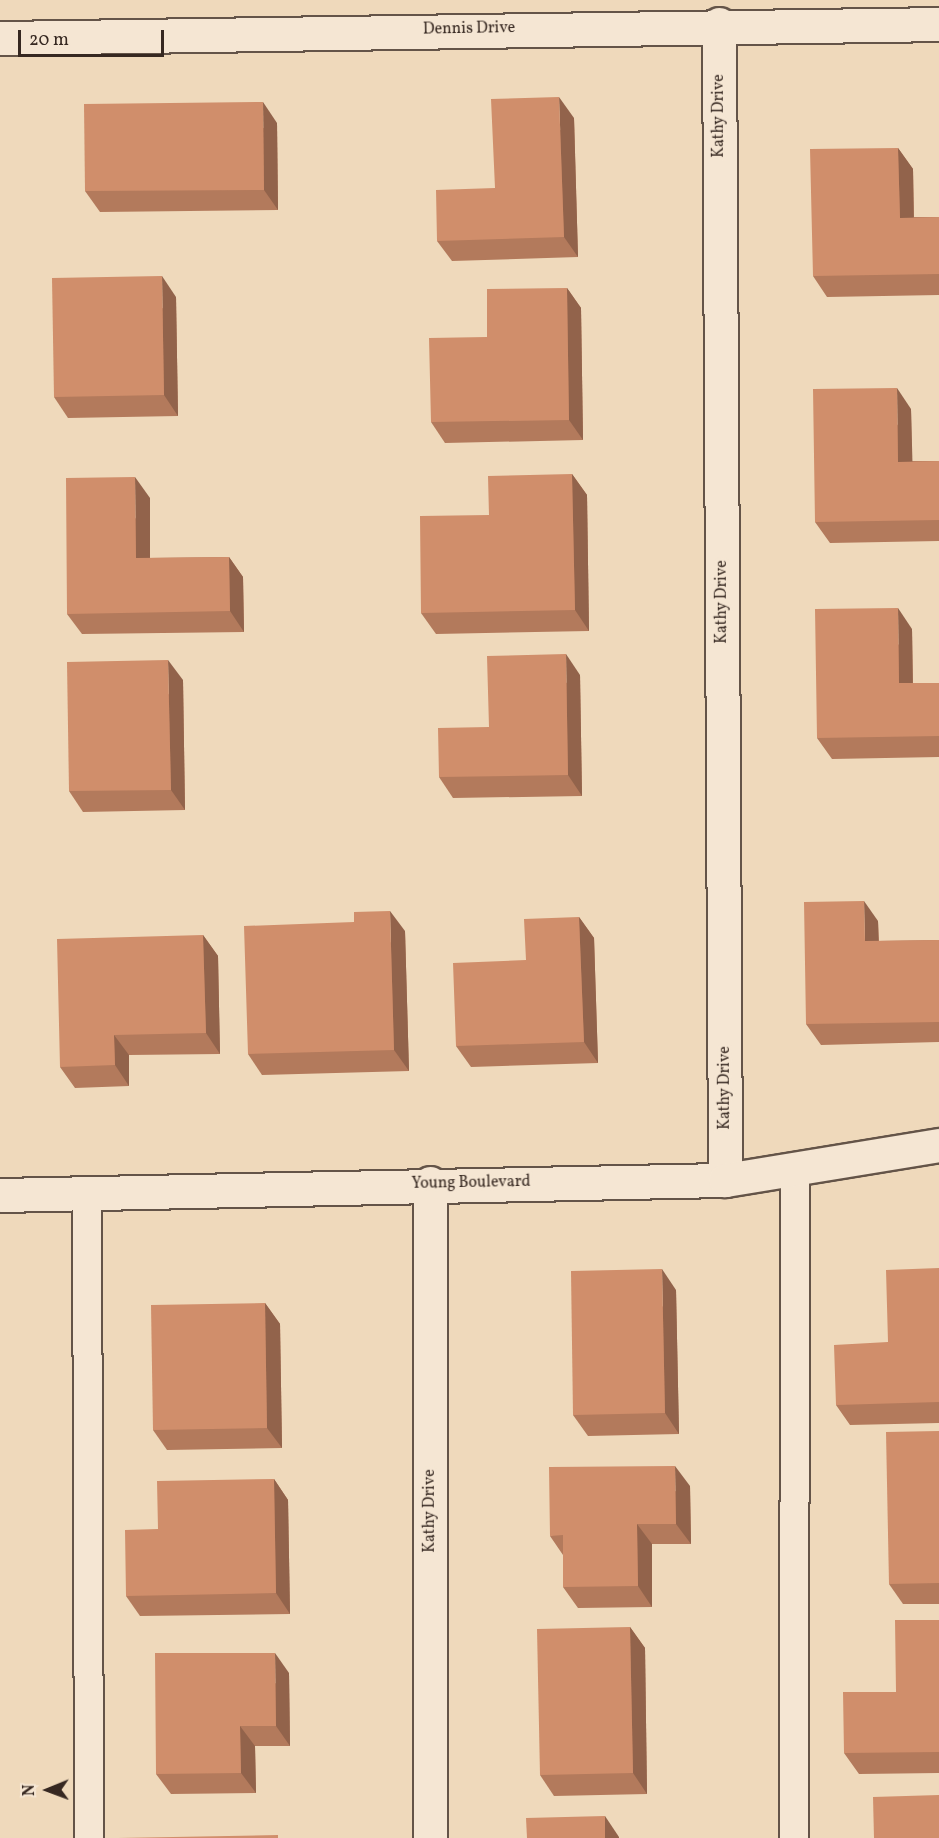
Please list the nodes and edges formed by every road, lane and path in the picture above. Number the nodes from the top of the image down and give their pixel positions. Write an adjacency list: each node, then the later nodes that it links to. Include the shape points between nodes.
1 (719, 24): 2 (street, Dennis Drive); 3 (street, Dennis Drive); 6 (street, Kathy Drive)
2 (939, 24)
3 (0, 38)
4 (939, 1145): 5 (street, Young Boulevard)
5 (795, 1169): 6 (street, Young Boulevard); 12 (lane)
6 (725, 1180): 7 (street, Young Boulevard)
7 (430, 1183): 8 (street, Young Boulevard); 11 (street, Kathy Drive)
8 (87, 1193): 9 (street, Young Boulevard); 10 (lane)
9 (0, 1195)
10 (89, 1838)
11 (430, 1838)
12 (794, 1838)

